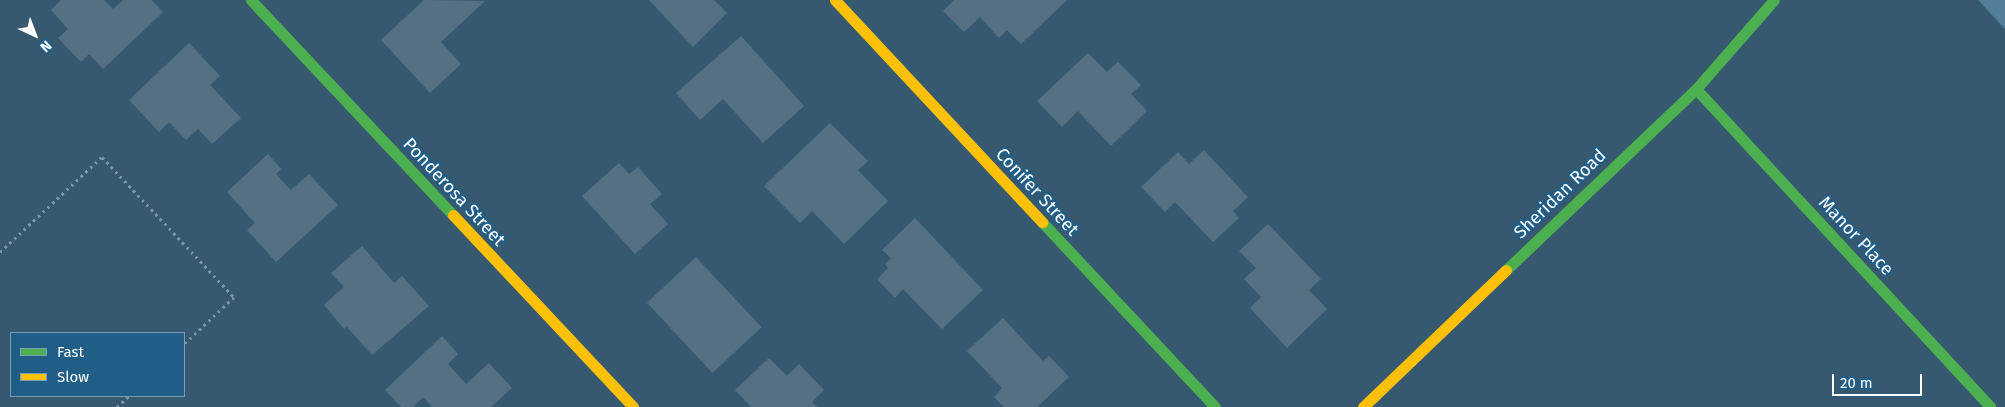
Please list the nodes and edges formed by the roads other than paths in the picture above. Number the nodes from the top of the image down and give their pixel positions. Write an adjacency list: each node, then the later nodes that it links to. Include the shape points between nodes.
1 (251, 0): 5 (street, Ponderosa Street)
2 (834, 0): 6 (street, Conifer Street)
3 (1774, 0): 4 (street, Sheridan Road)
4 (1696, 89): 7 (street, Sheridan Road); 8 (street, Manor Place)
5 (633, 407)
6 (1215, 407)
7 (1364, 407)
8 (1990, 407)

